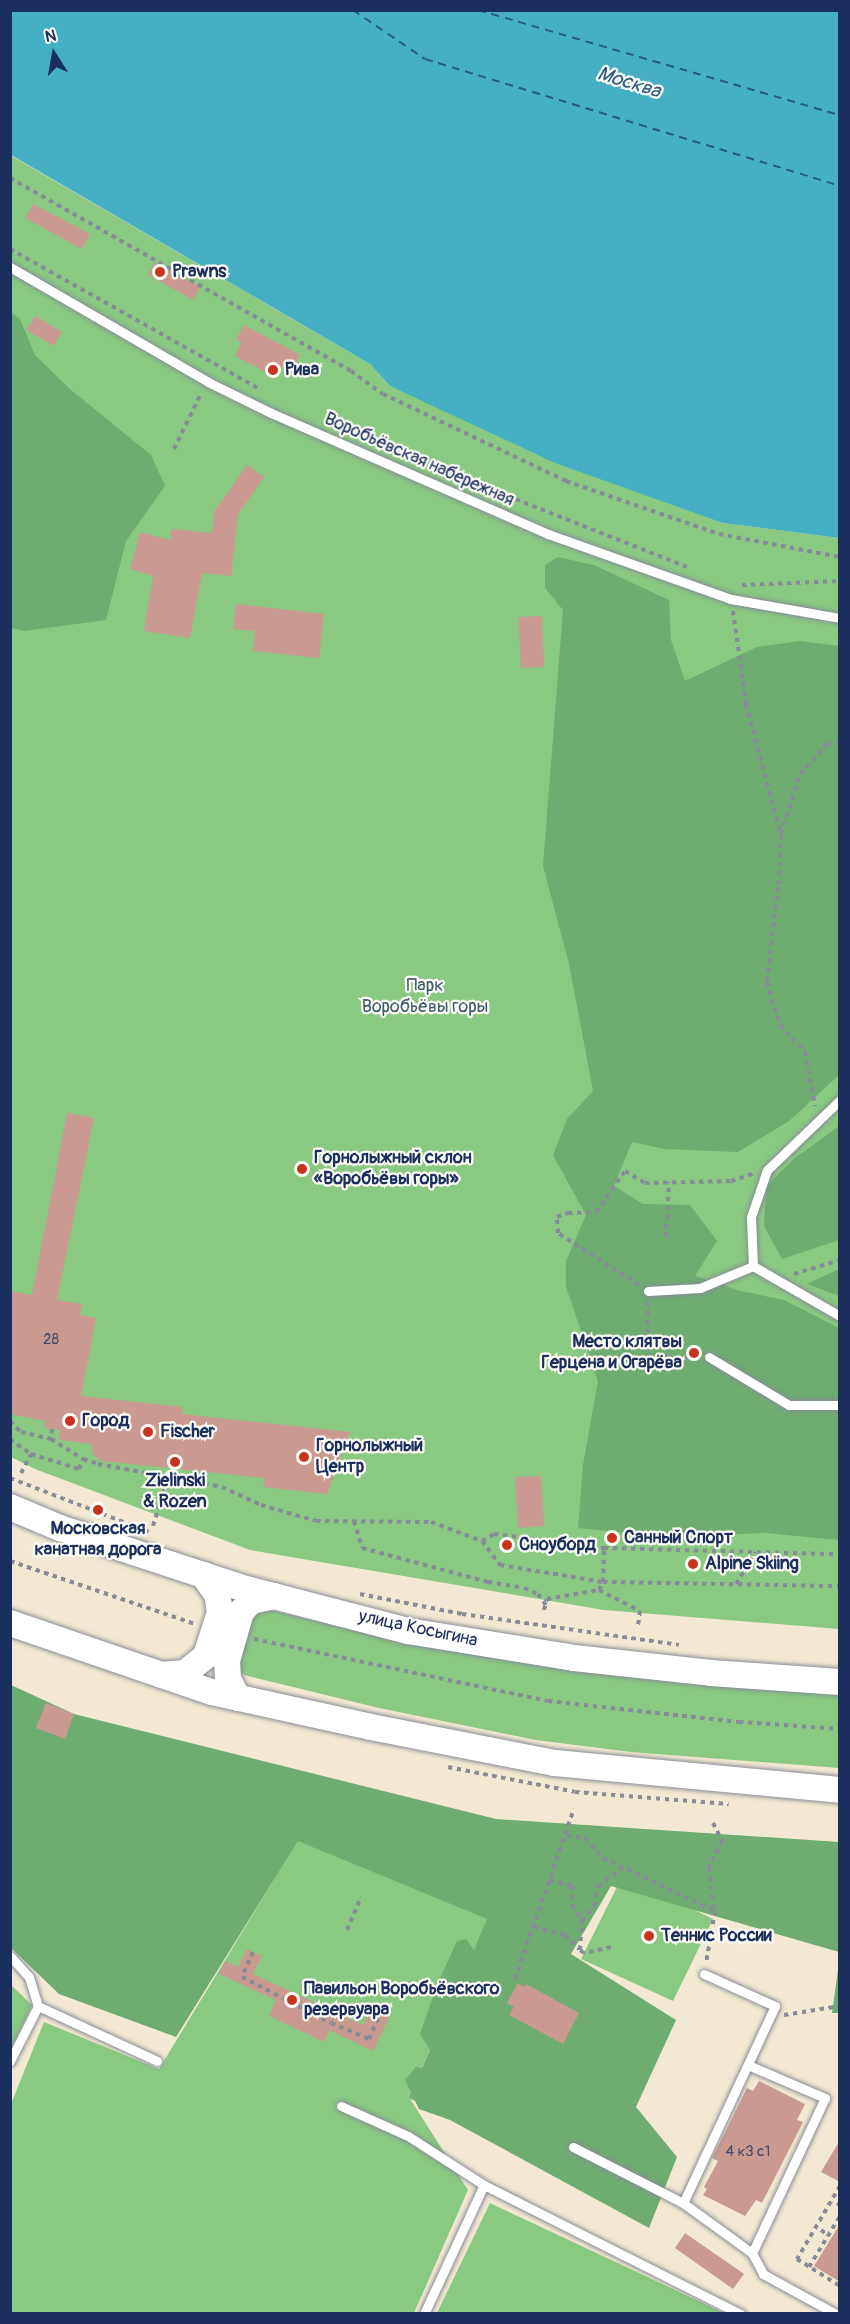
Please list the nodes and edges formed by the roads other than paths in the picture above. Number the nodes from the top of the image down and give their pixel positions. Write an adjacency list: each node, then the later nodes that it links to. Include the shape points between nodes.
1 (10, 267): 2 (lane, Воробьёвская набережная, via 208,382 548,534 731,599)
2 (840, 618)
3 (840, 1100): 4 (lane, via 767,1170 751,1217)
4 (753, 1266): 5 (lane, via 700,1288); 6 (lane)
5 (648, 1291)
6 (840, 1316)
7 (709, 1357): 8 (lane, via 789,1405)
8 (840, 1405)
9 (10, 1508): 10 (main road, улица Косыгина)
10 (203, 1575): 11 (main road, улица Косыгина); 13 (main road, via 217,1594)
11 (274, 1596): 13 (main road, via 251,1601); 15 (main road, улица Косыгина, via 408,1630 574,1658)
12 (10, 1623): 14 (main road)
13 (224, 1633): 14 (main road, via 206,1656 185,1673); 16 (main road, via 228,1679)
14 (161, 1675): 16 (main road)
15 (840, 1682)
16 (238, 1698): 17 (main road, via 555,1763)
17 (840, 1790)
18 (10, 1956): 20 (lane, via 29,1977)
19 (704, 1974): 23 (lane, via 775,2006)
20 (38, 2006): 21 (lane); 22 (lane)
21 (10, 2061)
22 (157, 2061)
23 (747, 2065): 27 (lane); 28 (lane, via 825,2098)
24 (341, 2106): 26 (lane, via 408,2136)
25 (573, 2147): 27 (lane)
26 (484, 2185): 30 (lane); 31 (lane)
27 (683, 2203): 28 (lane)
28 (752, 2253): 29 (lane, via 763,2274)
29 (832, 2312)
30 (424, 2313)
31 (741, 2313)

